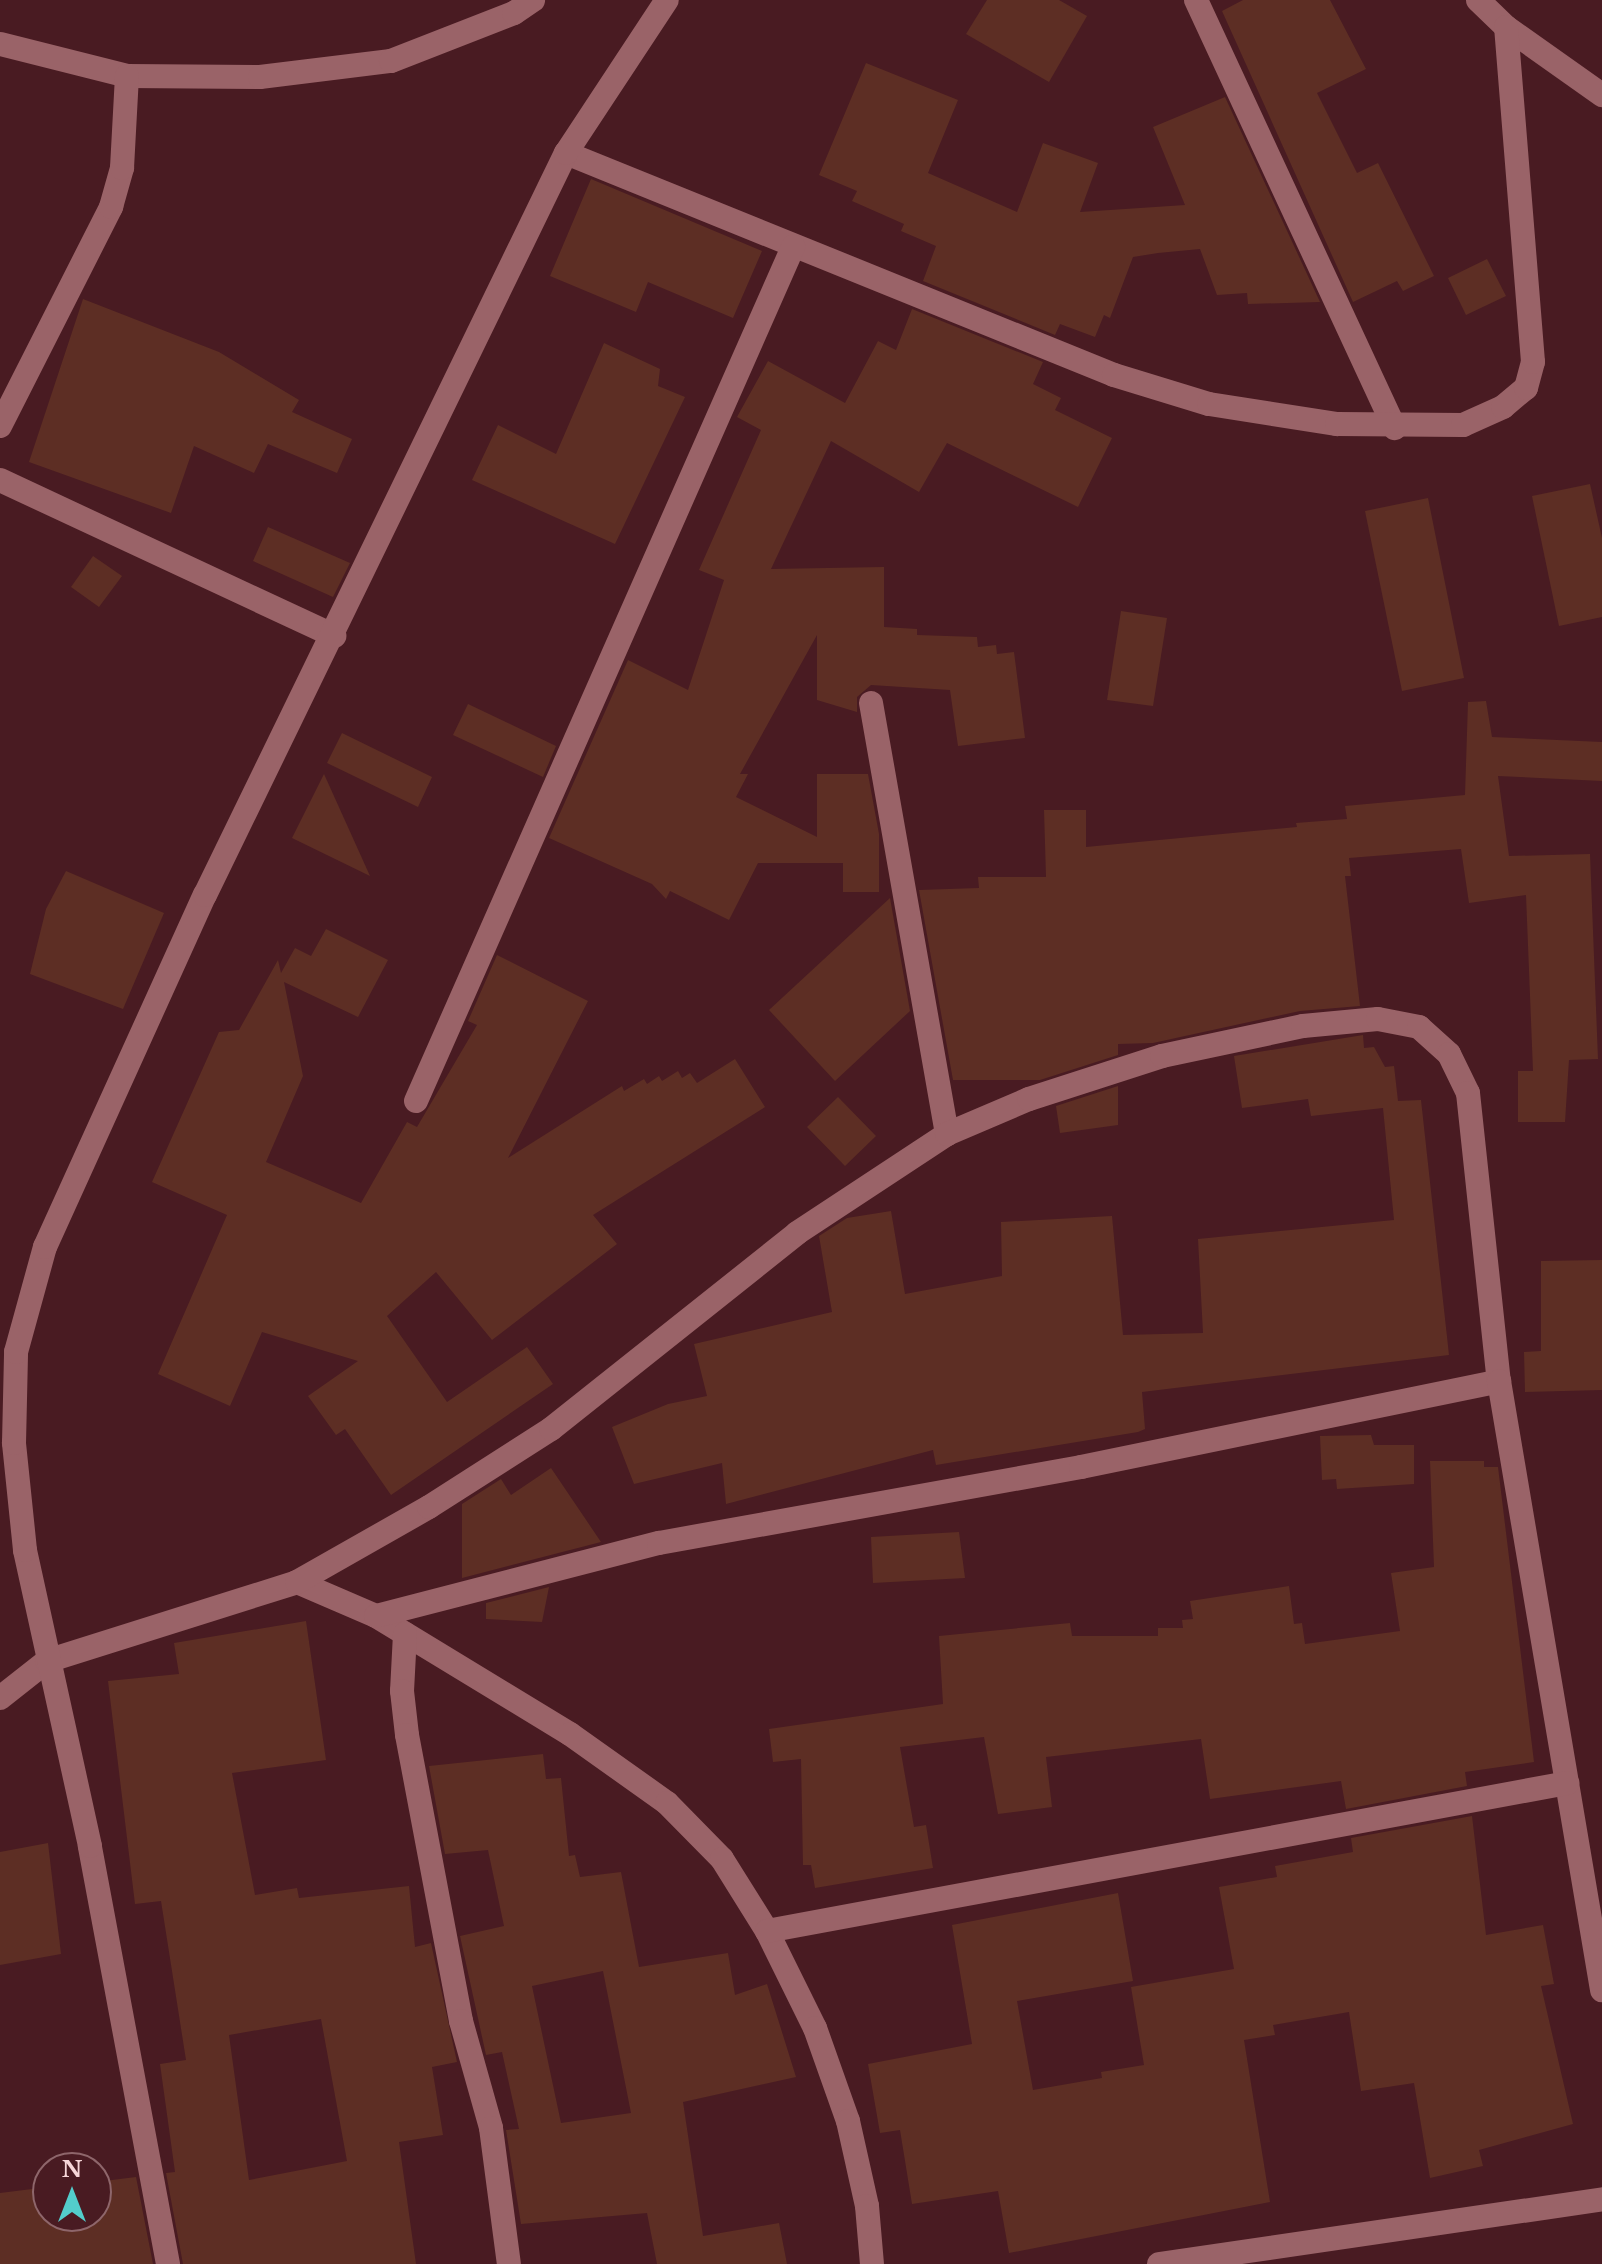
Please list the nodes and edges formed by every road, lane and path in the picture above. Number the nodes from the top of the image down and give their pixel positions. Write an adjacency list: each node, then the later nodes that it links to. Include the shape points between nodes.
1 (533, 0): 7 (street, via 514,13 391,61 260,77)
2 (667, 0): 9 (street)
3 (1196, 0): 12 (street)
4 (1478, 0): 5 (street)
5 (1506, 27): 8 (street); 12 (street, via 1532,348 1526,388 1503,407 1463,425)
6 (0, 44): 7 (street)
7 (127, 76): 11 (street, via 122,168 111,207)
8 (1602, 95)
9 (566, 153): 10 (street); 14 (street)
10 (793, 247): 12 (street, via 1114,375 1209,404); 16 (street)
11 (0, 426)
12 (1395, 428)
13 (0, 480): 14 (street)
14 (334, 636): 22 (street, via 199,909 41,1262 16,1352 14,1443 25,1550)
15 (871, 703): 17 (street)
16 (416, 1101)
17 (947, 1134): 18 (street, via 1029,1099 1162,1056 1303,1026 1378,1019 1419,1027 1449,1054 1468,1093); 19 (street, via 797,1233 551,1429)
18 (1499, 1381): 20 (street, via 1081,1467 659,1543); 24 (street)
19 (297, 1582): 20 (street); 22 (street)
20 (376, 1616): 21 (street)
21 (405, 1634): 25 (street, via 570,1734 667,1803 722,1859); 29 (street, via 402,1691 407,1735 461,2021 491,2128)
22 (47, 1661): 23 (street); 28 (street, via 90,1846)
23 (0, 1698)
24 (1567, 1783): 25 (street); 26 (street)
25 (767, 1931): 30 (street, via 815,2028 848,2121 867,2206)
26 (1602, 1990)
27 (1602, 2199): 31 (street)
28 (168, 2264)
29 (509, 2264)
30 (872, 2264)
31 (1159, 2264)

